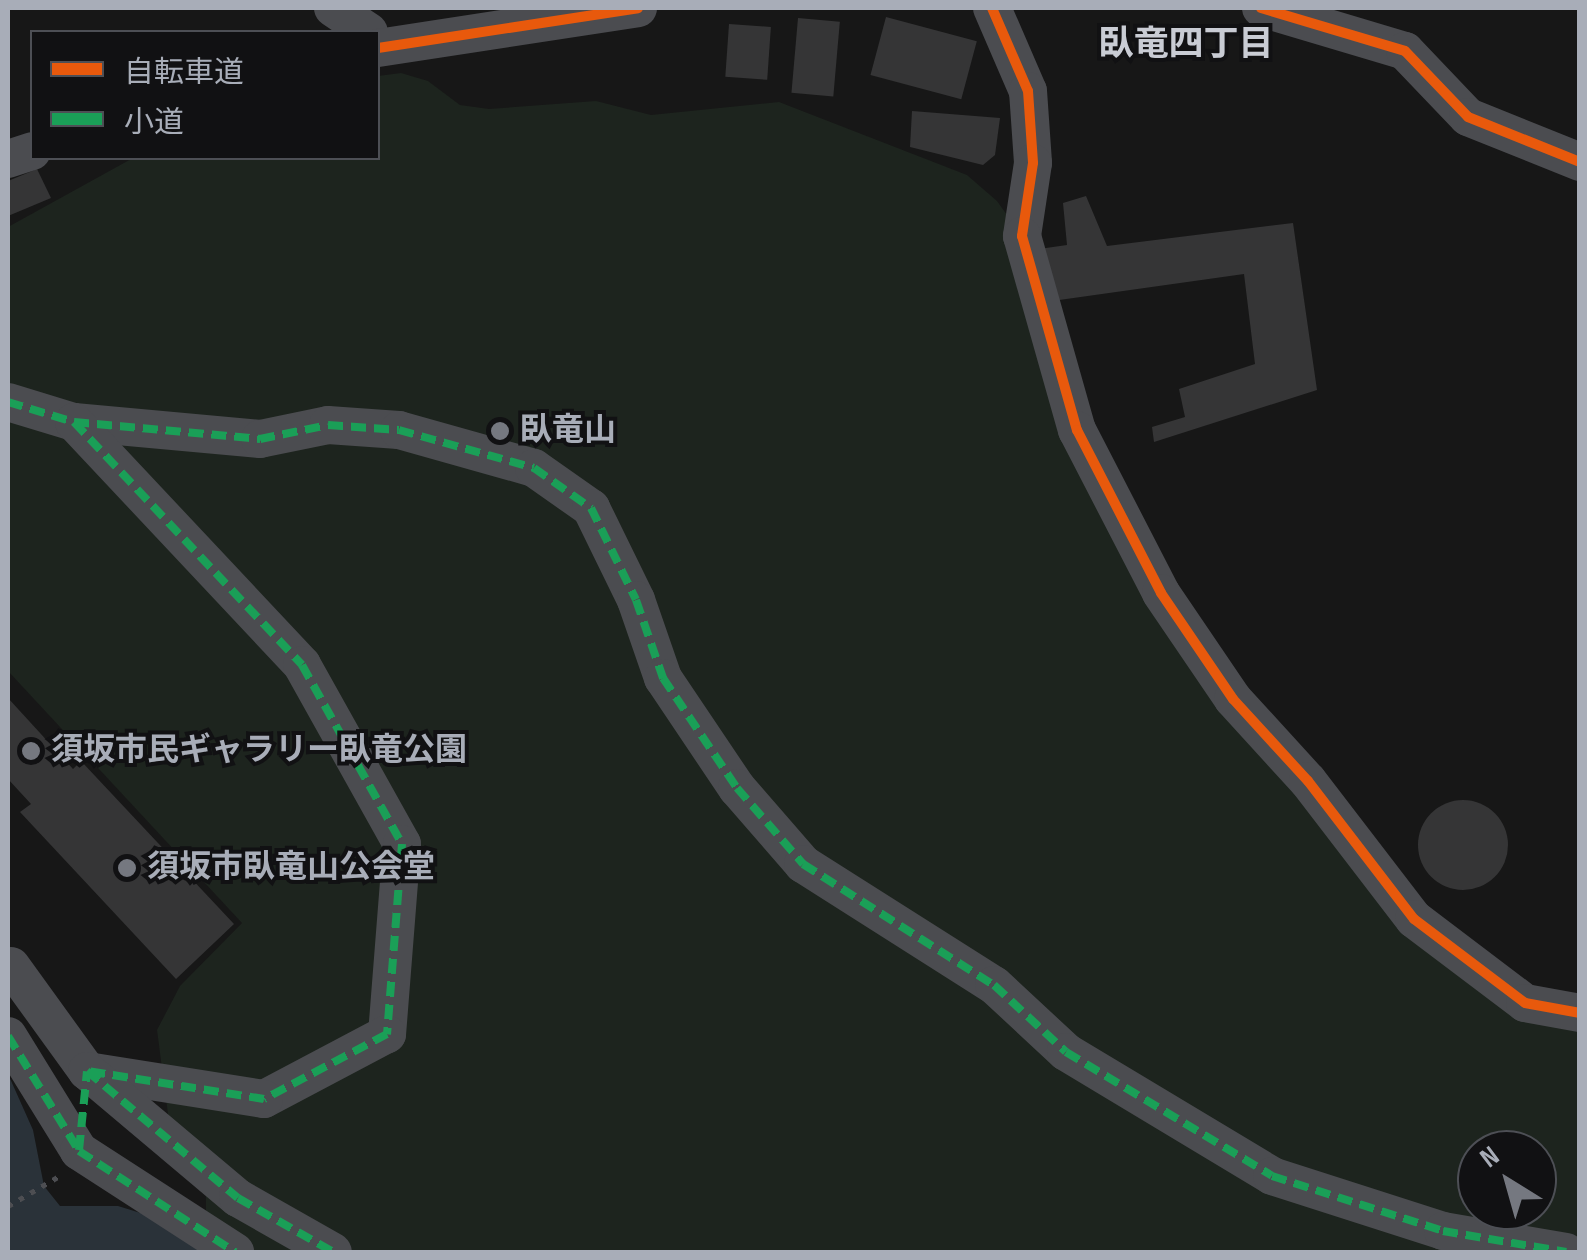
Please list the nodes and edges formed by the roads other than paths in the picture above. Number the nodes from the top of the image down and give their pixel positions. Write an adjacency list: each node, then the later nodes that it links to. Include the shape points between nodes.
1 (333, 8): 7 (street)
2 (638, 8): 5 (street)
3 (992, 8): 13 (street, via 1028,91 1033,163 1022,236 1071,407 1161,594 1232,698 1308,781 1414,918 1525,1003)
4 (1261, 8): 9 (street, via 1405,51 1468,117)
5 (585, 11): 6 (street)
6 (442, 22): 8 (street)
7 (363, 30)
8 (380, 40)
9 (1580, 162)
10 (8, 402): 11 (street)
11 (74, 422): 15 (street, via 302,665 402,844 387,1034 264,1099); 19 (street, via 260,439 328,425 399,430 534,468 591,508 636,600 663,678 737,788 803,864 994,984 1066,1052 1272,1176 1442,1231)
12 (9, 958): 15 (street)
13 (1580, 1013)
14 (8, 1036): 16 (street)
15 (88, 1071): 16 (street); 18 (street, via 238,1198)
16 (69, 1164): 17 (street)
17 (235, 1252)
18 (334, 1252)
19 (1566, 1252)

